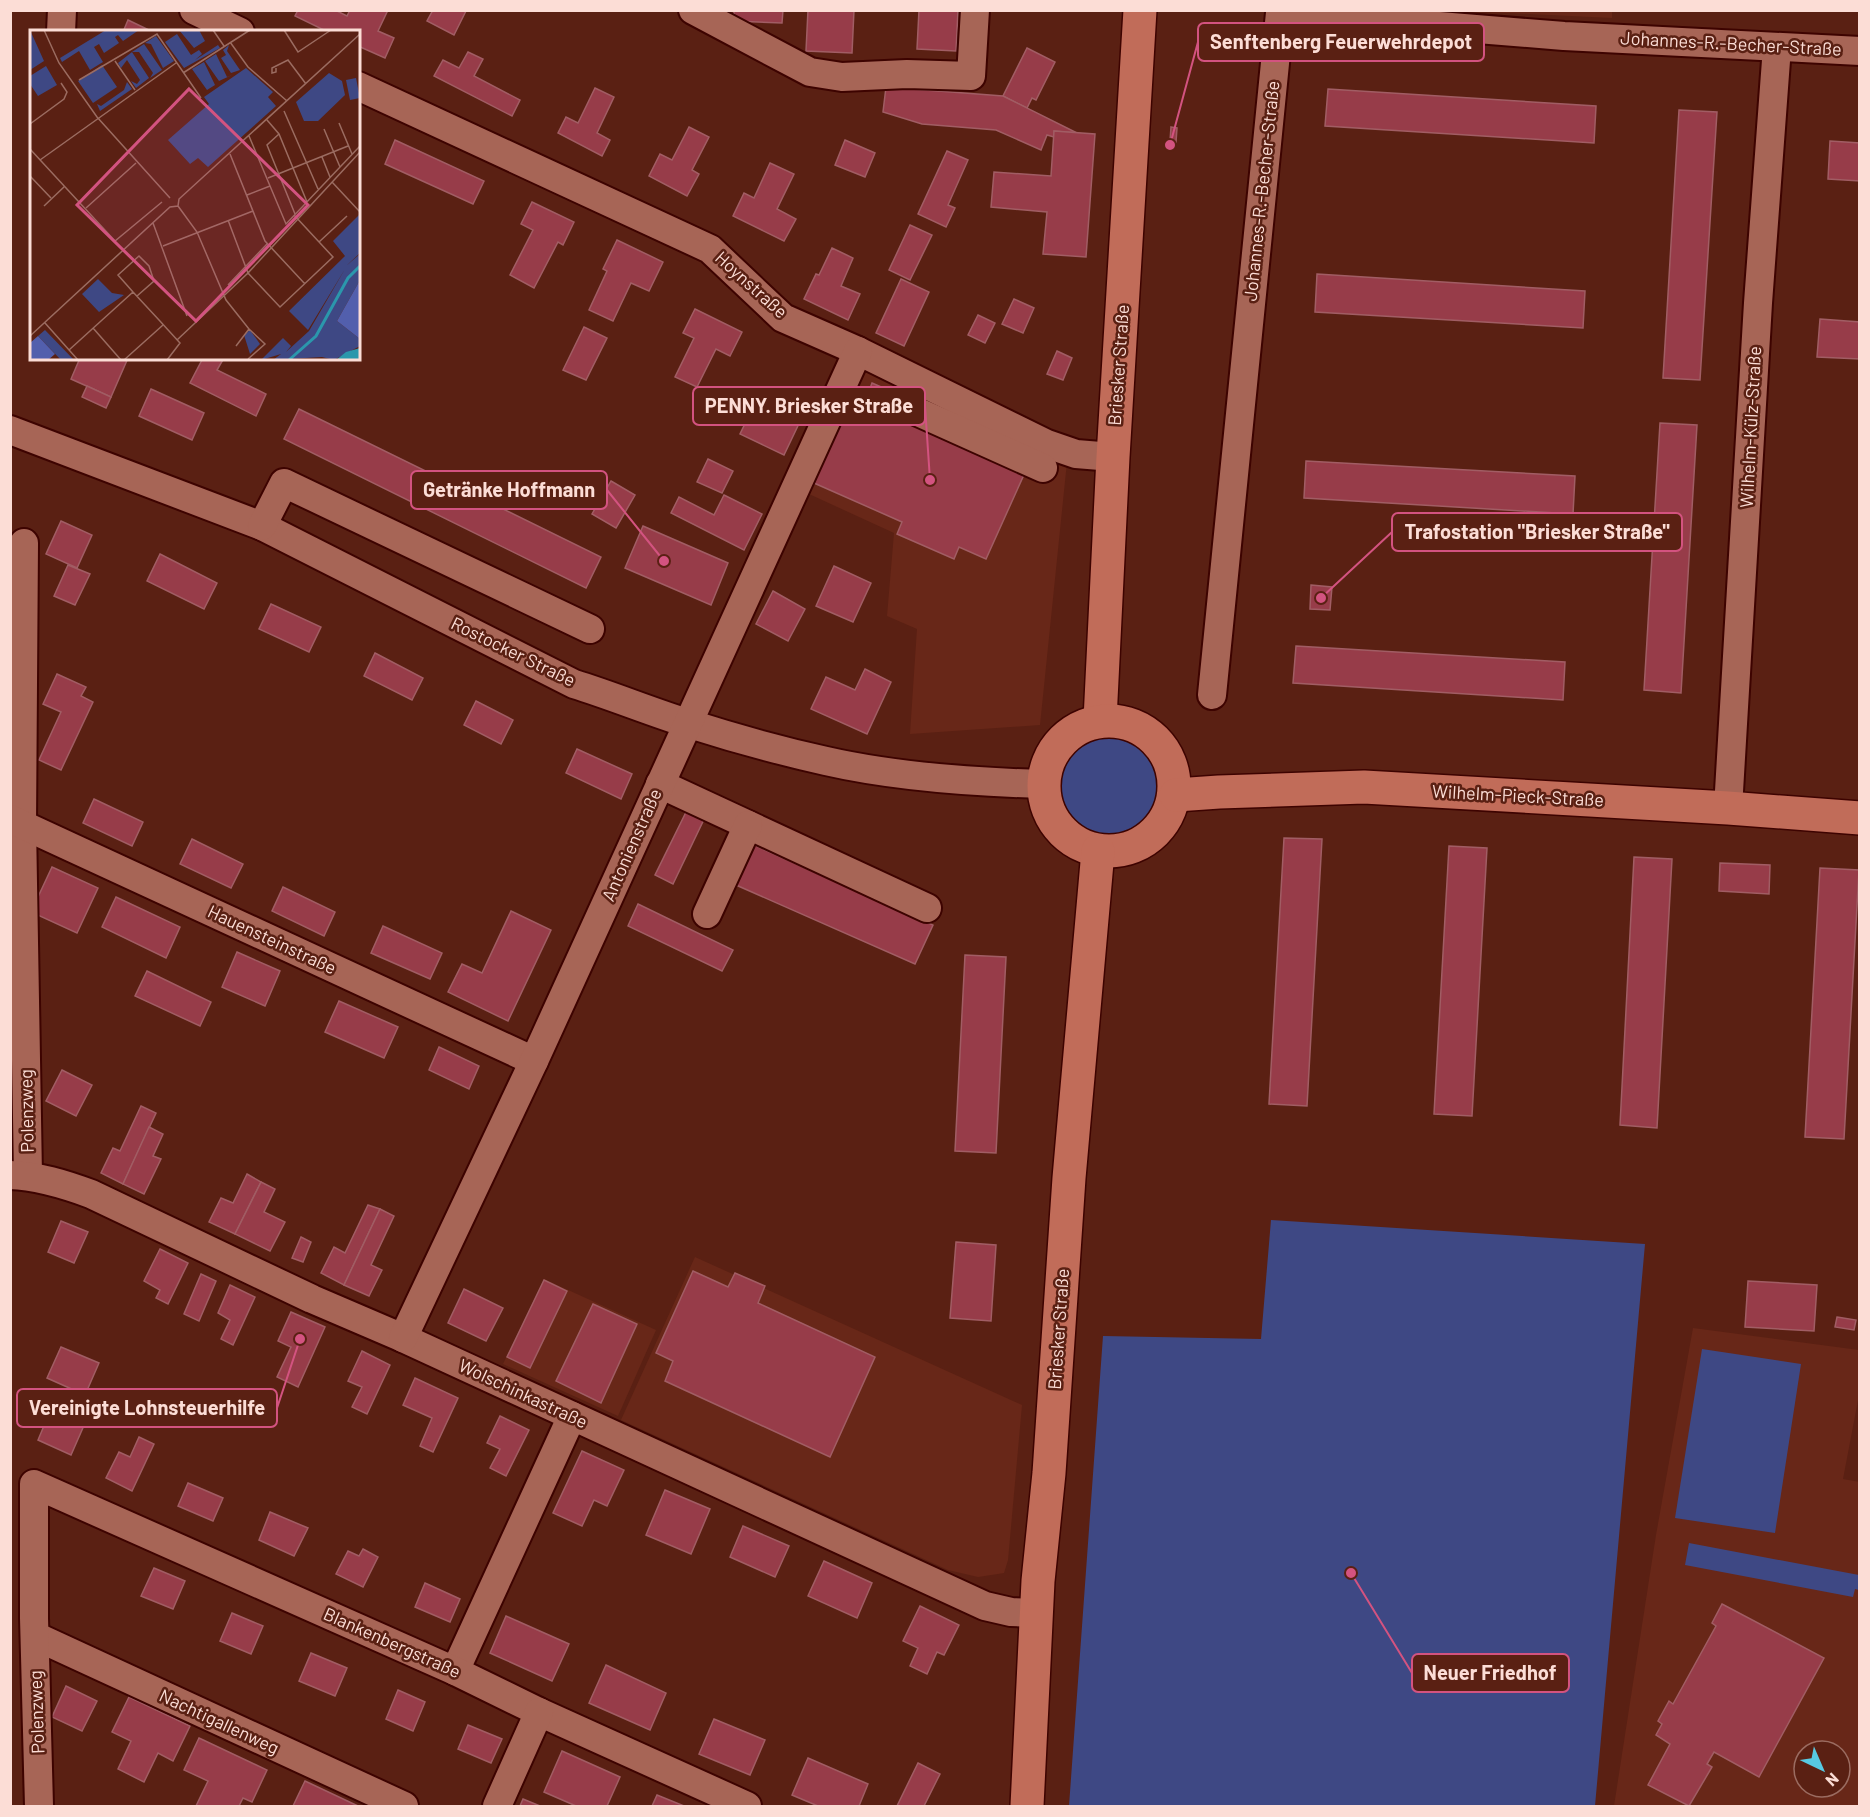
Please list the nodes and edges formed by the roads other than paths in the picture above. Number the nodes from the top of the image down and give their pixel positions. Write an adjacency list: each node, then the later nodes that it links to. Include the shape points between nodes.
1 (62, 10): 6 (street)
2 (194, 10): 7 (street)
3 (693, 10): 4 (street, via 810,72 842,77 971,76)
4 (975, 10)
5 (1140, 10): 14 (main road, Briesker Straße)
6 (61, 30)
7 (236, 30)
8 (1777, 47): 9 (street, Johannes-R.-Becher-Straße); 19 (street, Johannes-R.-Becher-Straße, via 1564,36 1280,13); 25 (street, Wilhelm-Külz-Straße)
9 (1860, 51)
10 (360, 87): 11 (street, Hoynstraße, via 710,249 783,318)
11 (858, 351): 14 (street, Hoynstraße, via 1047,444 1076,454); 21 (street, Antonienstraße)
12 (898, 403): 15 (street)
13 (10, 430): 16 (street, Rostocker Straße)
14 (1113, 457): 20 (main road, Briesker Straße)
15 (1043, 468)
16 (262, 526): 18 (street, via 284,483); 21 (street, Rostocker Straße, via 574,684)
17 (24, 543): 27 (street, Polenzweg)
18 (590, 628)
19 (1212, 695)
20 (1100, 720): 23 (main road, via 1071,732 1057,746 1047,763); 24 (main road, via 1130,725 1151,737 1166,754 1175,774)
21 (689, 724): 22 (street, Antonienstraße); 23 (street, Rostocker Straße, via 870,769)
22 (660, 784): 28 (street); 32 (street, Antonienstraße)
23 (1043, 784): 29 (main road, via 1049,813 1058,825 1070,837)
24 (1176, 795): 25 (main road, Wilhelm-Pieck-Straße, via 1364,787); 29 (main road, via 1157,831 1127,848)
25 (1728, 808): 26 (main road, Wilhelm-Pieck-Straße)
26 (1860, 818)
27 (16, 822): 32 (street, Hauensteinstraße); 33 (street, Polenzweg)
28 (748, 825): 30 (street); 31 (street)
29 (1098, 851): 37 (main road, Briesker Straße)
30 (927, 908)
31 (707, 914)
32 (534, 1061): 34 (street, Antonienstraße)
33 (19, 1175): 34 (street, Wolschinkastraße, via 91,1194)
34 (403, 1338): 35 (street, Wolschinkastraße)
35 (572, 1416): 37 (street, Wolschinkastraße, via 985,1606); 39 (street)
36 (34, 1484): 38 (street, Polenzweg); 39 (street, Blankenbergstraße)
37 (1036, 1613): 45 (main road, Briesker Straße)
38 (26, 1624): 41 (street, Polenzweg); 42 (street, Nachtigallenweg)
39 (455, 1671): 40 (street, Blankenbergstraße)
40 (538, 1712): 43 (street); 44 (street, Blankenbergstraße)
41 (39, 1806)
42 (404, 1806)
43 (497, 1806)
44 (747, 1806)
45 (1027, 1806)

